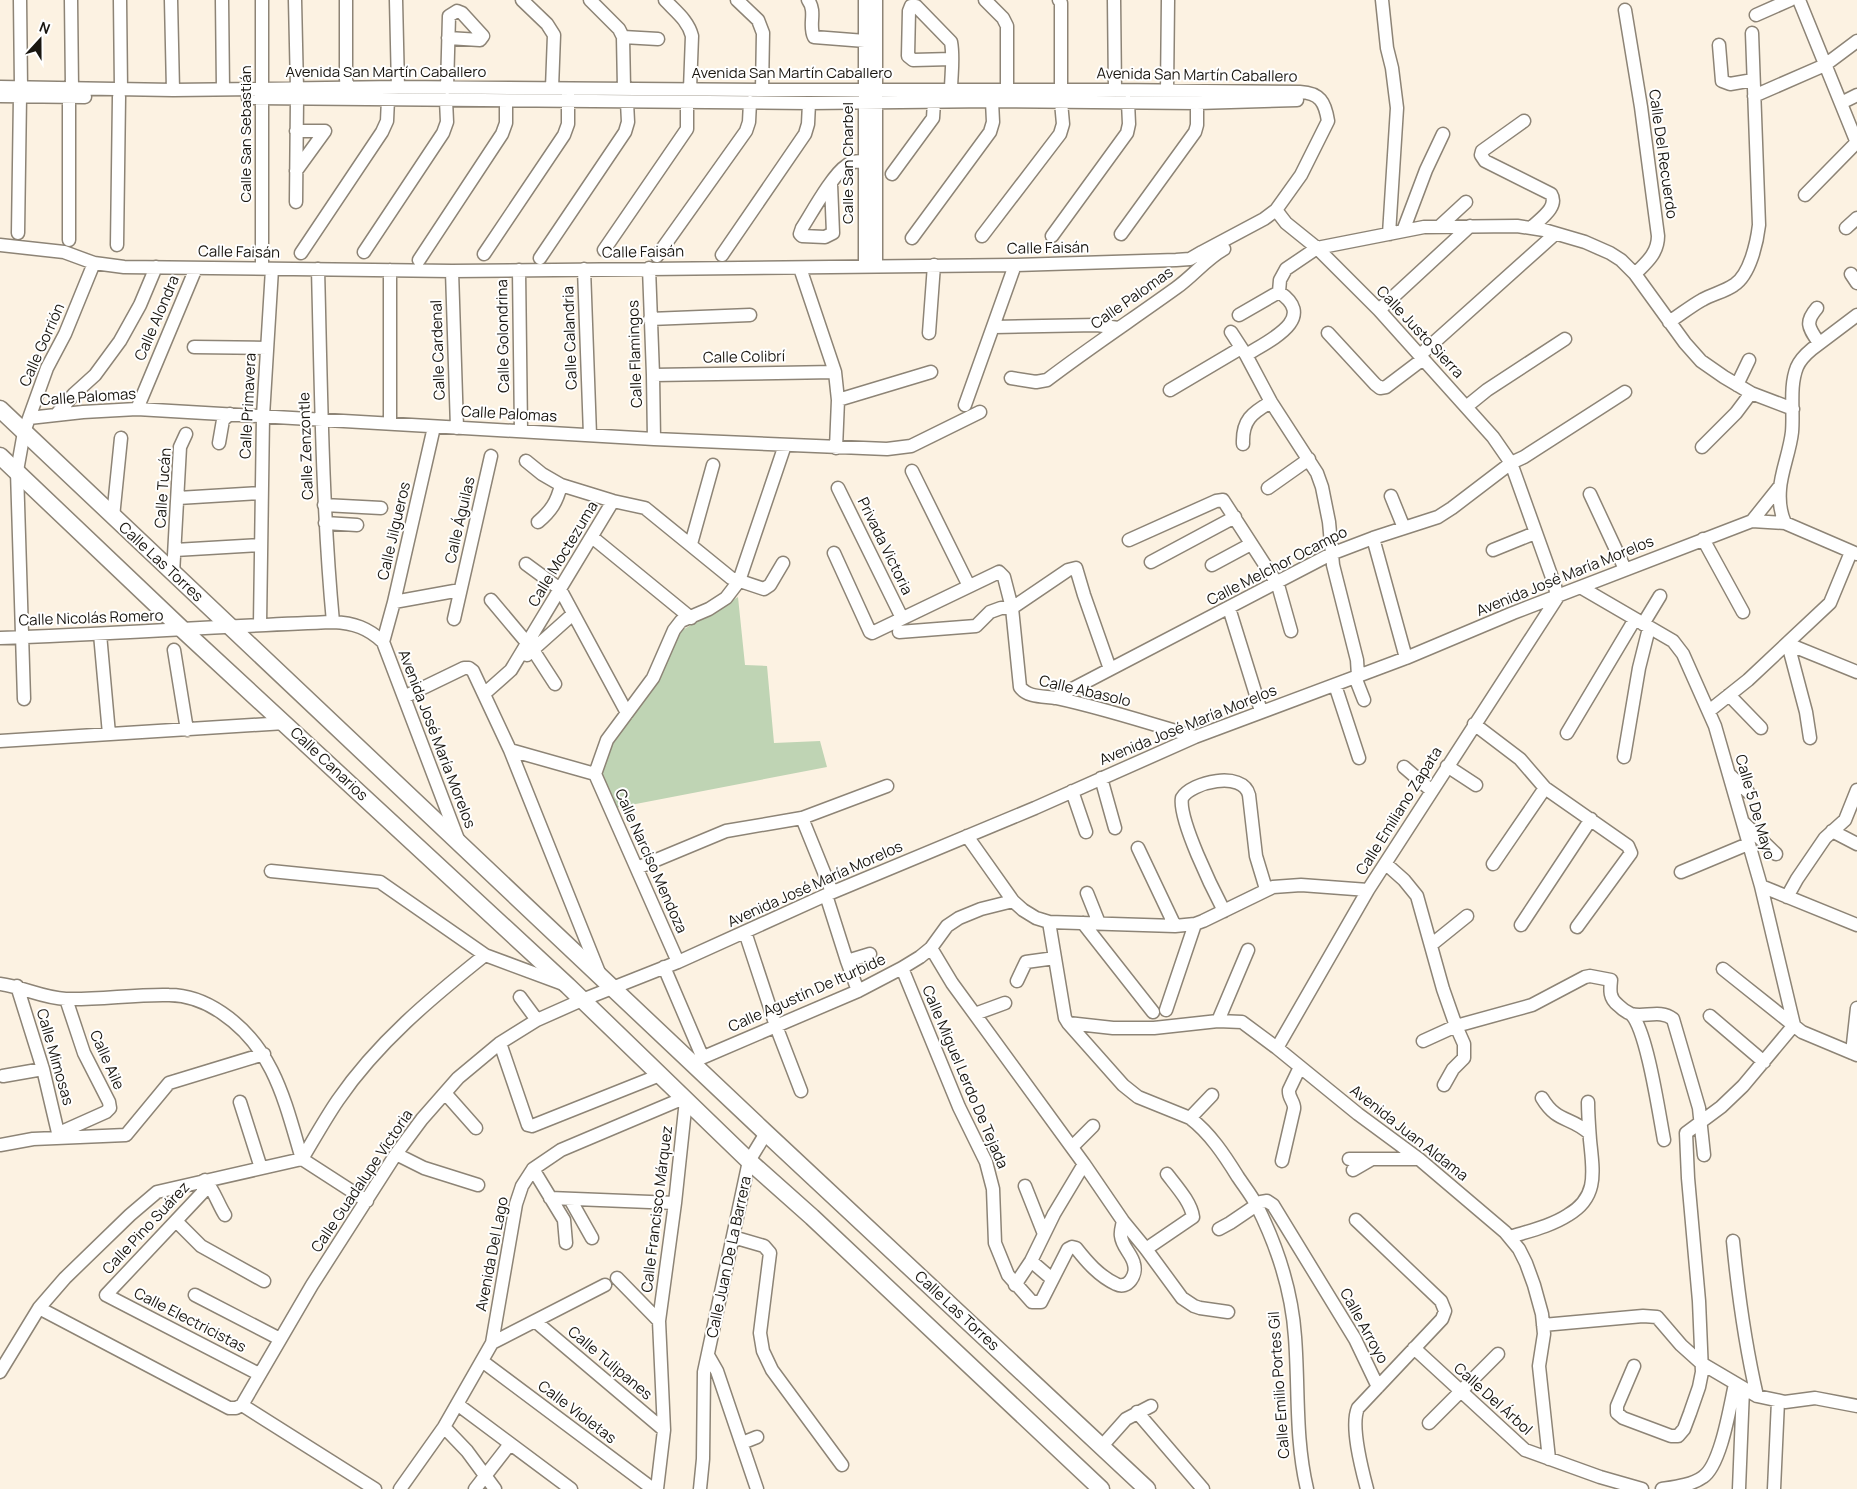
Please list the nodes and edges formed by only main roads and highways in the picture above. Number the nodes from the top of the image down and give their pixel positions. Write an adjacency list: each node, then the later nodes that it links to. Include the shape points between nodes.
1 (0, 410): 7 (main road, Calle Las Torres, via 27,425 113,517 600,976 697,1059 766,1133)
2 (0, 456): 3 (main road)
3 (10, 469): 4 (main road, Calle Canarios)
4 (660, 1075): 5 (main road, Calle Juan De La Barrera)
5 (749, 1161): 6 (main road, Calle Las Torres)
6 (1101, 1489)
7 (1147, 1489)

